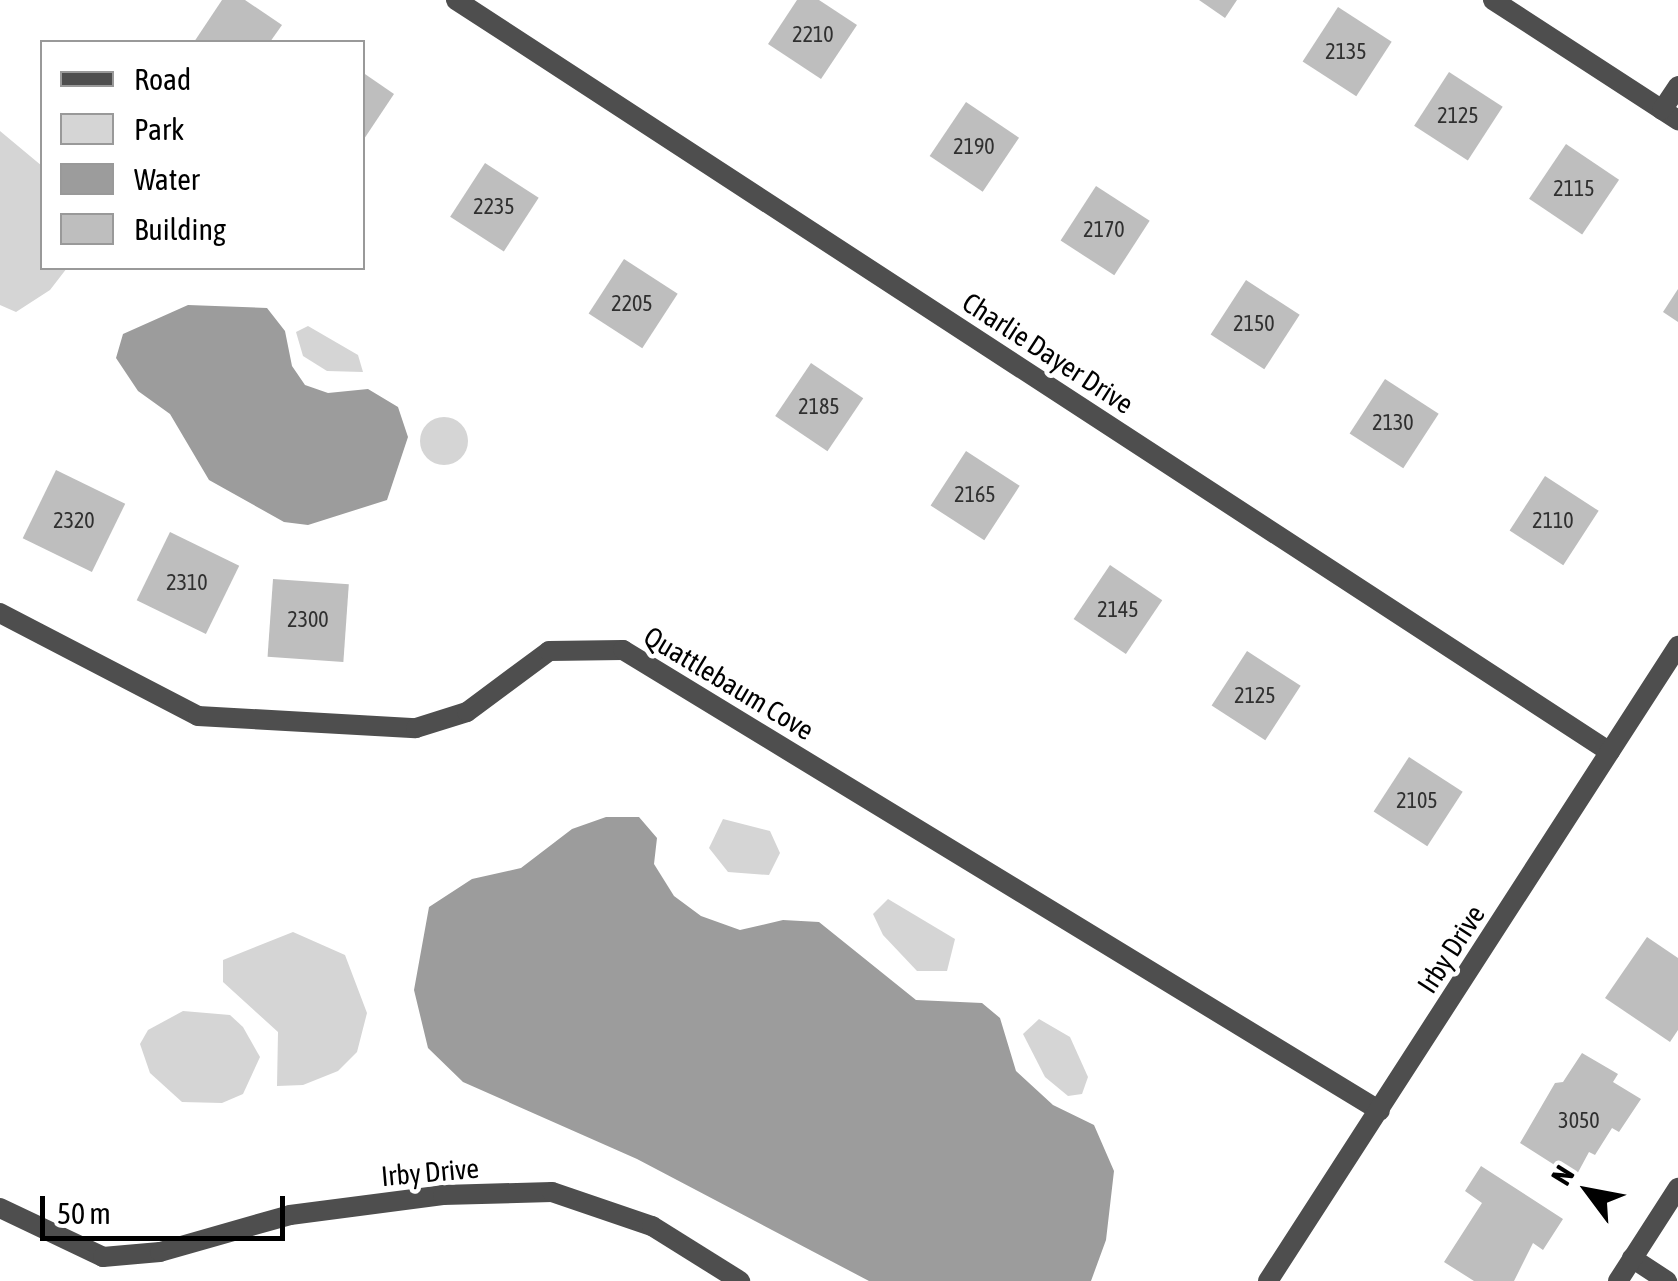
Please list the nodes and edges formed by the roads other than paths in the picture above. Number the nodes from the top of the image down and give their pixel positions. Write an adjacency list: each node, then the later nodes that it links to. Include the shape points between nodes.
1 (456, 0): 7 (street, Charlie Dayer Drive)
2 (1493, 0): 4 (street)
3 (1678, 86): 4 (street)
4 (1670, 115)
5 (0, 613): 8 (street, Quattlebaum Cove, via 198,716 416,728 467,712 549,651 623,650)
6 (1678, 646): 7 (street, Irby Drive)
7 (1610, 752): 8 (street, Irby Drive)
8 (1380, 1111): 13 (street, Irby Drive)
9 (1678, 1188): 11 (street)
10 (0, 1208): 12 (street, Irby Drive, via 103,1256 160,1252 290,1215 443,1195 552,1192 652,1226)
11 (1632, 1258): 14 (street); 15 (street)
12 (740, 1281)
13 (1268, 1281)
14 (1618, 1281)
15 (1667, 1281)

